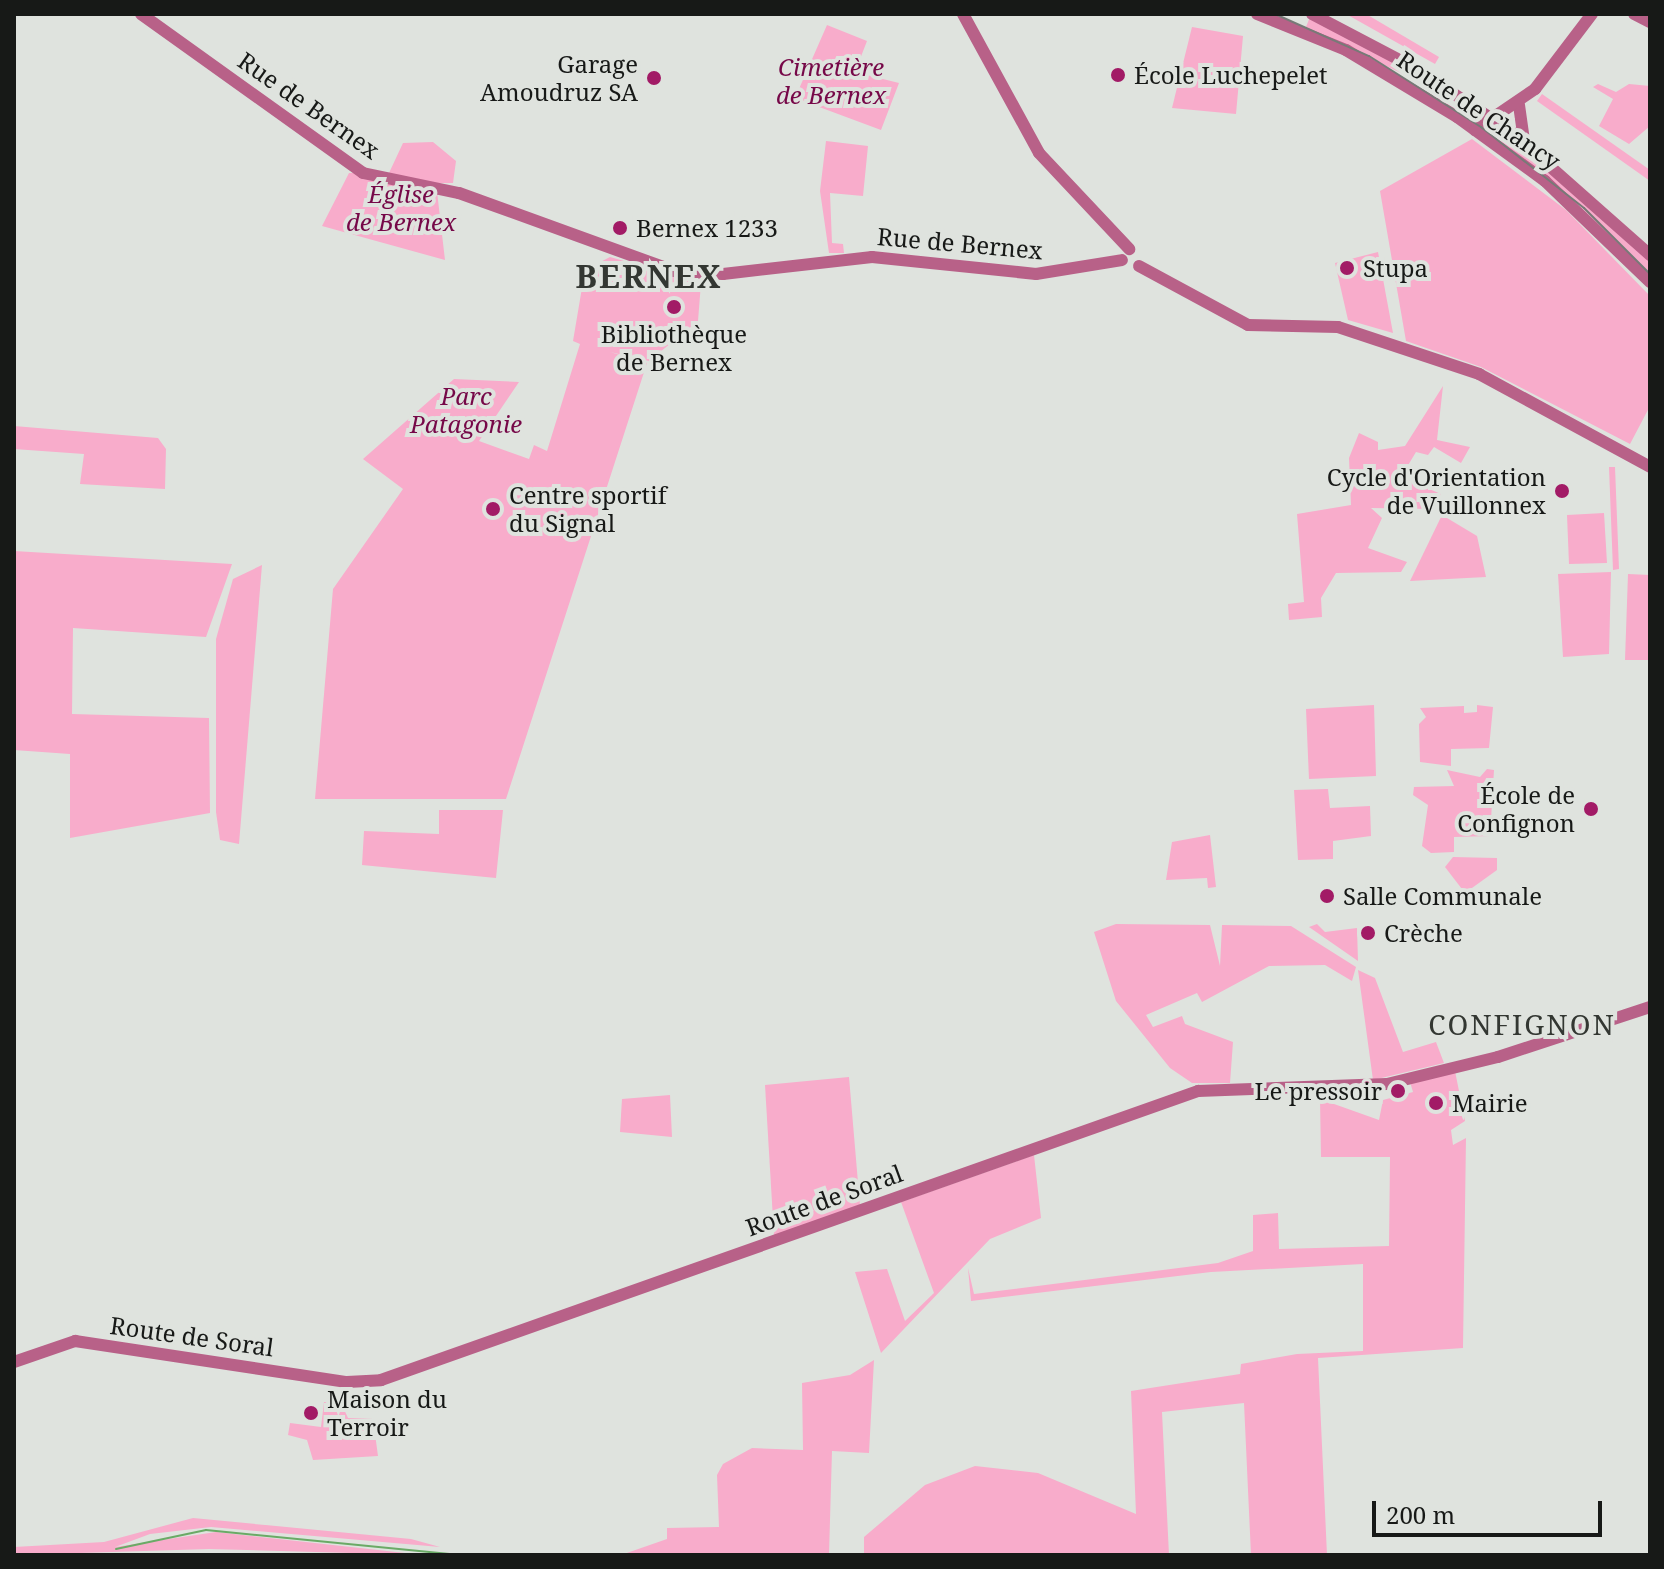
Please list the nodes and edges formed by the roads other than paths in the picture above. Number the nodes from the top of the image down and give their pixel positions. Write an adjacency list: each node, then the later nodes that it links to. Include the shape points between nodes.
1 (141, 14): 12 (street, Rue de Bernex, via 363,173 459,193 674,271 723,274 872,257 1036,274)
2 (963, 14): 12 (street, via 1039,153)
3 (1257, 14): 10 (street, Route de Chancy, via 1346,50)
4 (1312, 14): 9 (street, Route de Chancy)
5 (1592, 14): 8 (street)
6 (1634, 14): 7 (street)
7 (1650, 22)
8 (1519, 105): 9 (street); 11 (street)
9 (1494, 120): 10 (street); 11 (street, Route de Chancy)
10 (1475, 130): 14 (street, Route de Chancy, via 1576,207)
11 (1528, 145): 13 (street, Route de Chancy)
12 (1126, 255): 15 (street, via 1141,254 1139,266 1254,327 1338,327 1479,374)
13 (1650, 255)
14 (1650, 282)
15 (1650, 467)
16 (1650, 1007): 17 (street, Route de Soral, via 1498,1057 1387,1084 1198,1091 381,1380 347,1382 75,1341)
17 (14, 1362)

